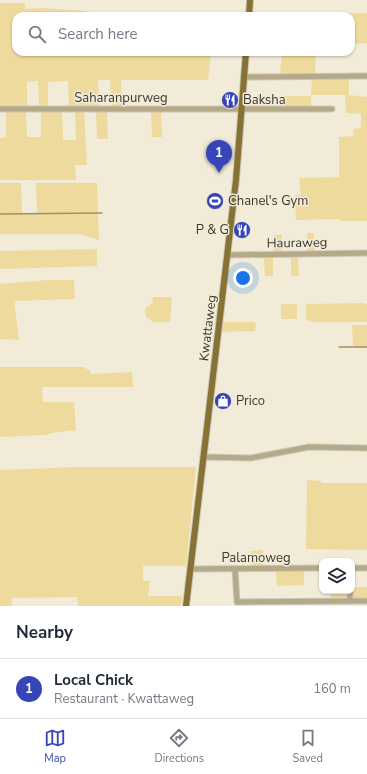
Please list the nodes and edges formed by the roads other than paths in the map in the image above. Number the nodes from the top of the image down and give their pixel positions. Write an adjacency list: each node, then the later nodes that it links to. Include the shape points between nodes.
1 (250, 0): 2 (main road)
2 (249, 12)
3 (246, 56): 5 (main road, Kwattaweg)
4 (367, 76): 5 (street)
5 (244, 77): 7 (main road, Kwattaweg)
6 (0, 109): 7 (street, Saharanpurweg)
7 (242, 109): 8 (street, Saharanpurweg); 10 (main road, Kwattaweg)
8 (332, 109)
9 (367, 253): 10 (street, Hauraweg)
10 (228, 255): 12 (main road, Kwattaweg)
11 (367, 448): 12 (street, via 309,446 251,458)
12 (203, 457): 16 (main road, Kwattaweg)
13 (319, 568): 17 (street, Palamoweg)
14 (355, 568): 15 (street)
15 (367, 568)
16 (190, 569): 17 (street, Palamoweg); 21 (main road, Kwattaweg)
17 (235, 569): 20 (street, via 237,602)
18 (350, 594): 20 (street)
19 (367, 601): 20 (street)
20 (350, 602)
21 (186, 606)

